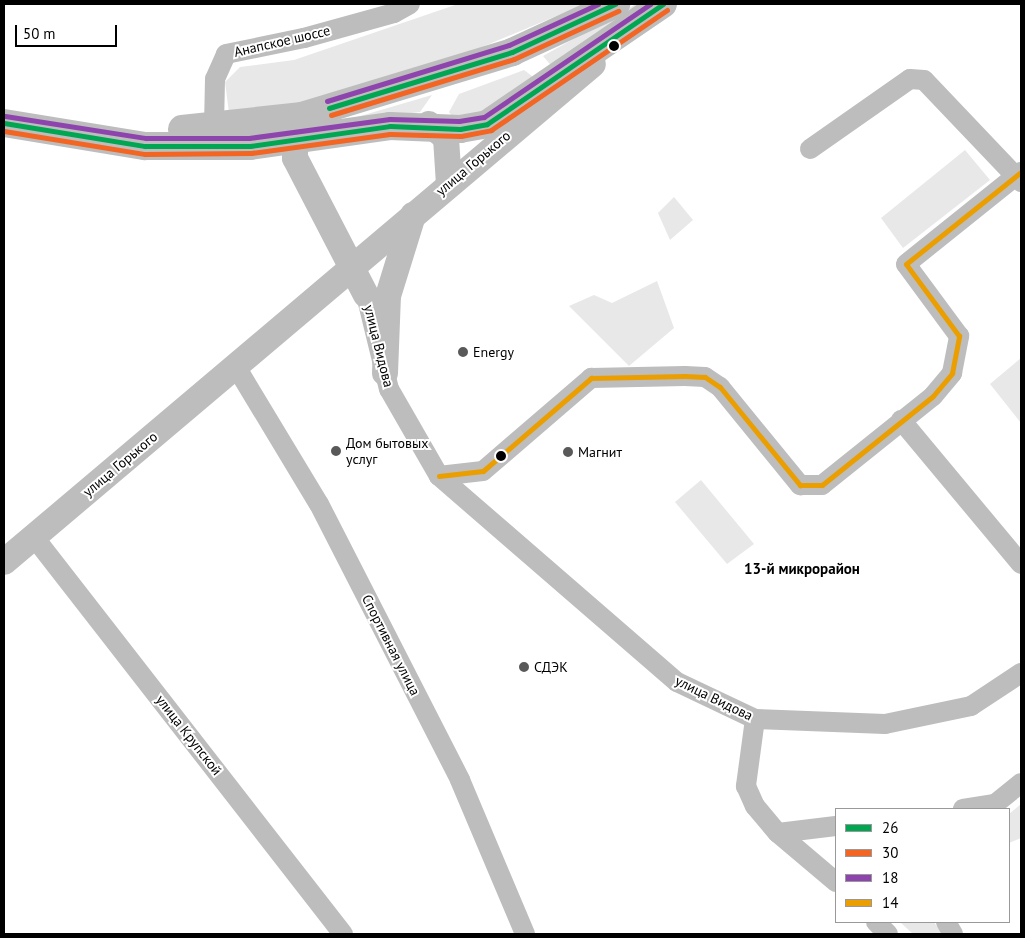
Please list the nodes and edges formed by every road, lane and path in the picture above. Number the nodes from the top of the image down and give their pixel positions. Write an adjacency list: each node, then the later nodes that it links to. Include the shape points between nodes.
1 (410, 4): 7 (street, Анапское шоссе, via 394,13 304,38 226,54 215,80)
2 (616, 4): 8 (highway, via 512,52)
3 (630, 4): 8 (main road, via 530,56 437,88)
4 (664, 4): 6 (highway, via 487,124 460,129); 14 (main road, улица Горького)
5 (4, 123): 9 (highway)
6 (429, 124): 8 (highway); 14 (main road, via 446,138)
7 (214, 127): 8 (highway); 9 (highway)
8 (288, 129): 10 (highway); 13 (main road, via 295,158); 16 (main road)
9 (94, 139): 10 (highway, via 145,146)
10 (250, 146): 13 (main road, via 282,158)
11 (810, 149): 12 (street, via 910,79 924,80)
12 (1019, 177): 20 (street, via 906,264 959,336 952,373 933,396)
13 (305, 180): 16 (main road)
14 (449, 184): 15 (main road, улица Горького)
15 (414, 212): 16 (main road, улица Горького); 19 (main road, via 388,296)
16 (356, 263): 17 (main road, улица Видова); 18 (main road, улица Горького)
17 (366, 295): 19 (street, улица Видова)
18 (235, 365): 22 (main road, улица Горького); 35 (street, Спортивная улица, via 319,504 460,780)
19 (386, 373): 21 (street, улица Видова, via 400,413)
20 (901, 420): 21 (street, via 822,485 800,485 720,387 705,376 591,378 483,471); 24 (street)
21 (439, 476): 26 (street, улица Видова, via 677,682)
22 (34, 537): 23 (main road, улица Горького); 34 (street, улица Крупской)
23 (4, 562)
24 (1021, 564)
25 (1021, 673): 26 (street, улица Видова, via 971,706 885,724)
26 (755, 719): 30 (street, via 746,786 755,806)
27 (1021, 783): 28 (street, via 995,804)
28 (969, 808)
29 (835, 826): 30 (street)
30 (778, 833): 31 (street)
31 (835, 881)
32 (877, 923): 36 (street)
33 (947, 923): 37 (street)
34 (344, 934)
35 (526, 934)
36 (888, 934)
37 (953, 934)

